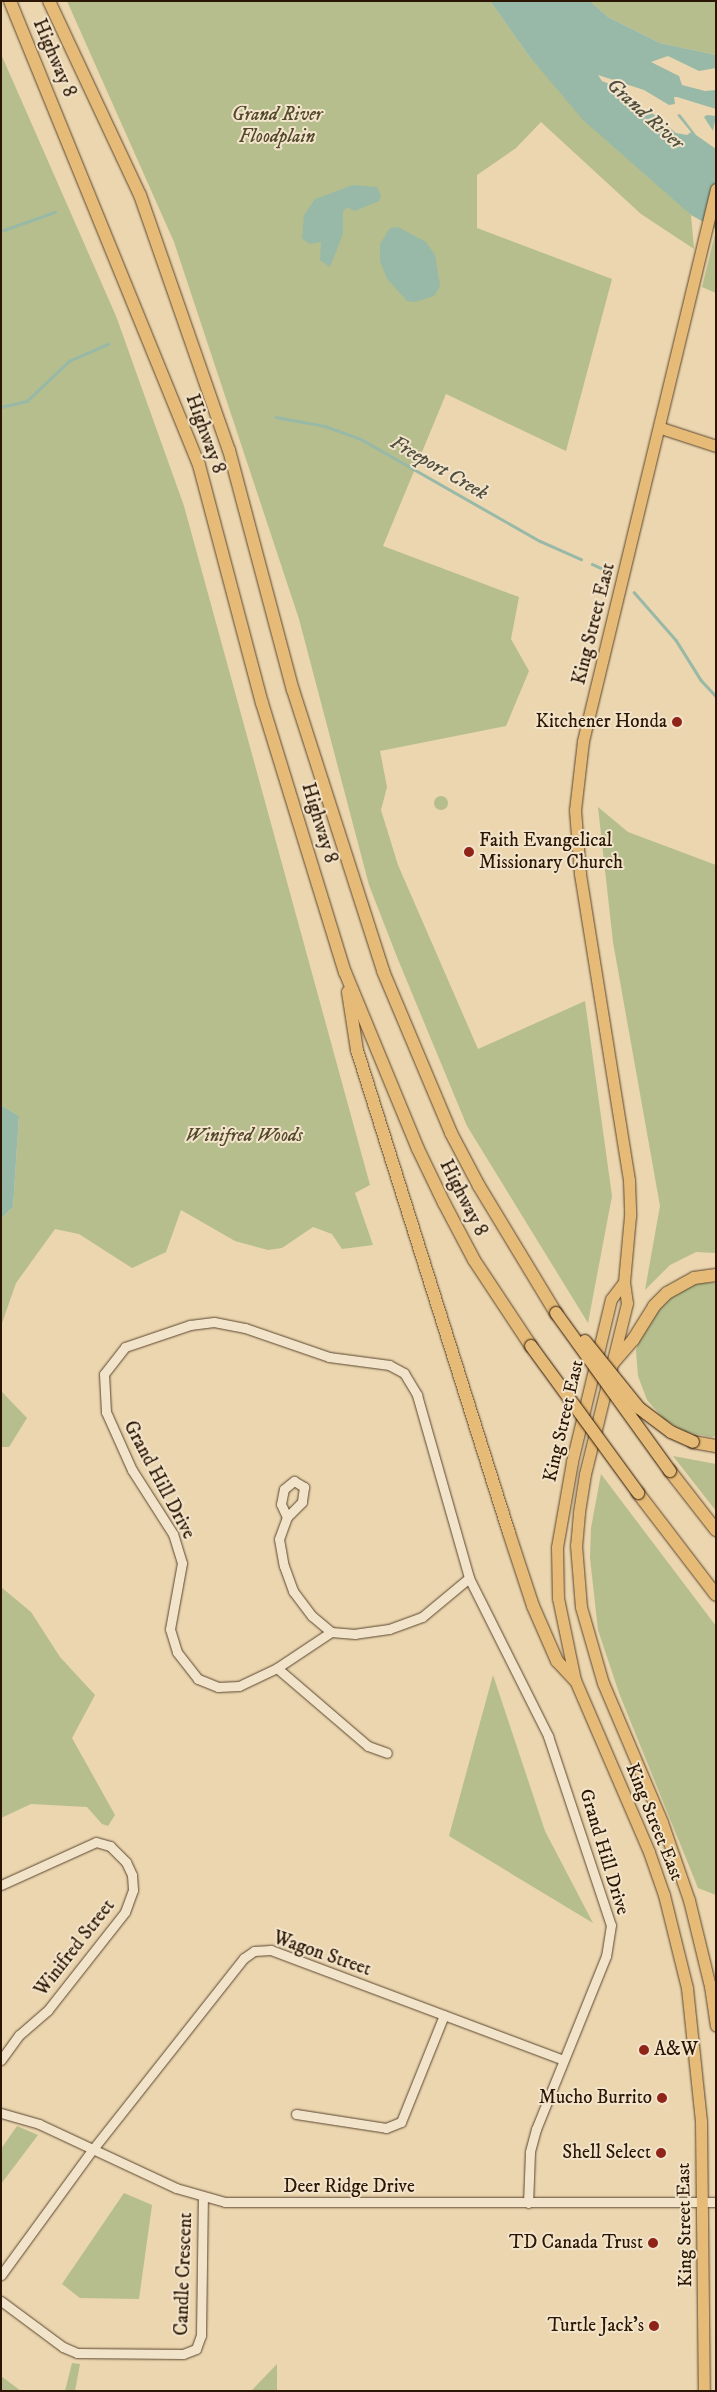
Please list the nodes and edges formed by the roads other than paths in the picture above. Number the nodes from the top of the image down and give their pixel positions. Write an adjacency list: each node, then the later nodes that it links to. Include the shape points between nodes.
1 (10, 1): 6 (highway, Highway 8, via 199,465 262,702)
2 (49, 1): 9 (highway, Highway 8, via 140,195 230,450 293,690 383,971 451,1133 479,1186)
3 (716, 189): 4 (main road, King Street East)
4 (661, 428): 5 (main road); 8 (main road, King Street East, via 585,733 575,810 580,874 629,1180 630,1216)
5 (716, 446)
6 (345, 972): 15 (highway, Highway 8, bridge, via 418,1149 474,1260 531,1346); 18 (highway, via 357,1050 509,1533 557,1661)
7 (716, 1275): 10 (highway, via 694,1278 667,1293)
8 (624, 1282): 10 (main road, King Street East, via 626,1303); 18 (main road, King Street East, via 611,1299 561,1515 557,1547 558,1598)
9 (556, 1313): 11 (highway, bridge, via 575,1328 639,1408 671,1432 692,1442); 13 (highway, Highway 8, bridge)
10 (612, 1364): 22 (main road, King Street East, via 579,1513 576,1545 581,1607 603,1683 662,1822 689,1900 710,1986)
11 (716, 1446)
12 (286, 1517): 16 (street, via 279,1539 293,1591 312,1616)
13 (716, 1530)
14 (469, 1578): 16 (street, via 422,1617 389,1629 355,1634); 17 (street, Grand Hill Drive, via 417,1395 404,1373 389,1366 329,1357 245,1328 214,1322 190,1325 125,1347 104,1374 106,1412 132,1470 173,1534 182,1563 170,1629 177,1652 198,1679 218,1687 239,1686); 24 (street, Grand Hill Drive, via 548,1736 612,1925 606,1956)
15 (716, 1595)
16 (331, 1632): 17 (street, Grand Hill Drive)
17 (277, 1668): 19 (street, via 368,1746)
18 (575, 1680): 29 (main road, King Street East, via 649,1852 678,1946 693,2018)
19 (387, 1753)
20 (1, 1885): 23 (street, Winifred Street, via 96,1842 110,1846 129,1865 133,1890 125,1912 48,2010 19,2035)
21 (444, 2015): 24 (street, Wagon Street); 26 (street, via 401,2122 386,2128); 27 (street, Wagon Street, via 269,1950 254,1951 244,1958)
22 (716, 2026)
23 (1, 2060)
24 (563, 2060): 31 (street, Grand Hill Drive, via 530,2152)
25 (1, 2113): 27 (street, Deer Ridge Drive, via 39,2124)
26 (296, 2114)
27 (93, 2149): 28 (street, Deer Ridge Drive); 32 (street)
28 (203, 2198): 31 (street, Deer Ridge Drive, via 251,2204); 33 (street, Candle Crescent, via 201,2335 196,2349 183,2354 77,2353 63,2347)
29 (704, 2201): 30 (street, Deer Ridge Drive); 31 (street, Deer Ridge Drive); 34 (main road, King Street East)
30 (716, 2202)
31 (528, 2203)
32 (1, 2275)
33 (1, 2301)
34 (704, 2391)

